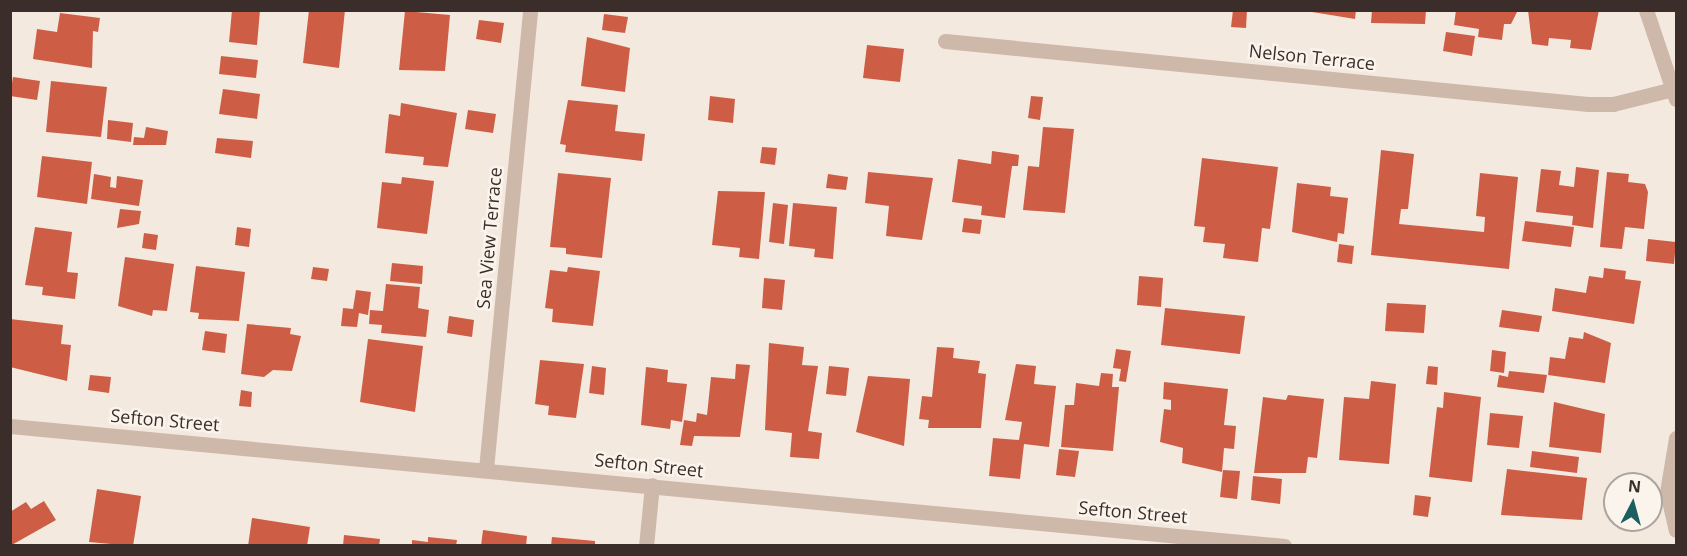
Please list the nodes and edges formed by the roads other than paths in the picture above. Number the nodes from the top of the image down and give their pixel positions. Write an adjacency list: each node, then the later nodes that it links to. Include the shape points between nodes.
1 (530, 10): 7 (street, Sea View Terrace)
2 (1646, 10): 4 (street)
3 (945, 40): 4 (street, Nelson Terrace, via 1588,104)
4 (1675, 94)
5 (10, 426): 7 (street, Sefton Street)
6 (1677, 438): 9 (street, via 1667,492)
7 (486, 469): 8 (street, Sefton Street)
8 (652, 485): 10 (street); 11 (street, Sefton Street)
9 (1677, 530)
10 (646, 546)
11 (1284, 546)

